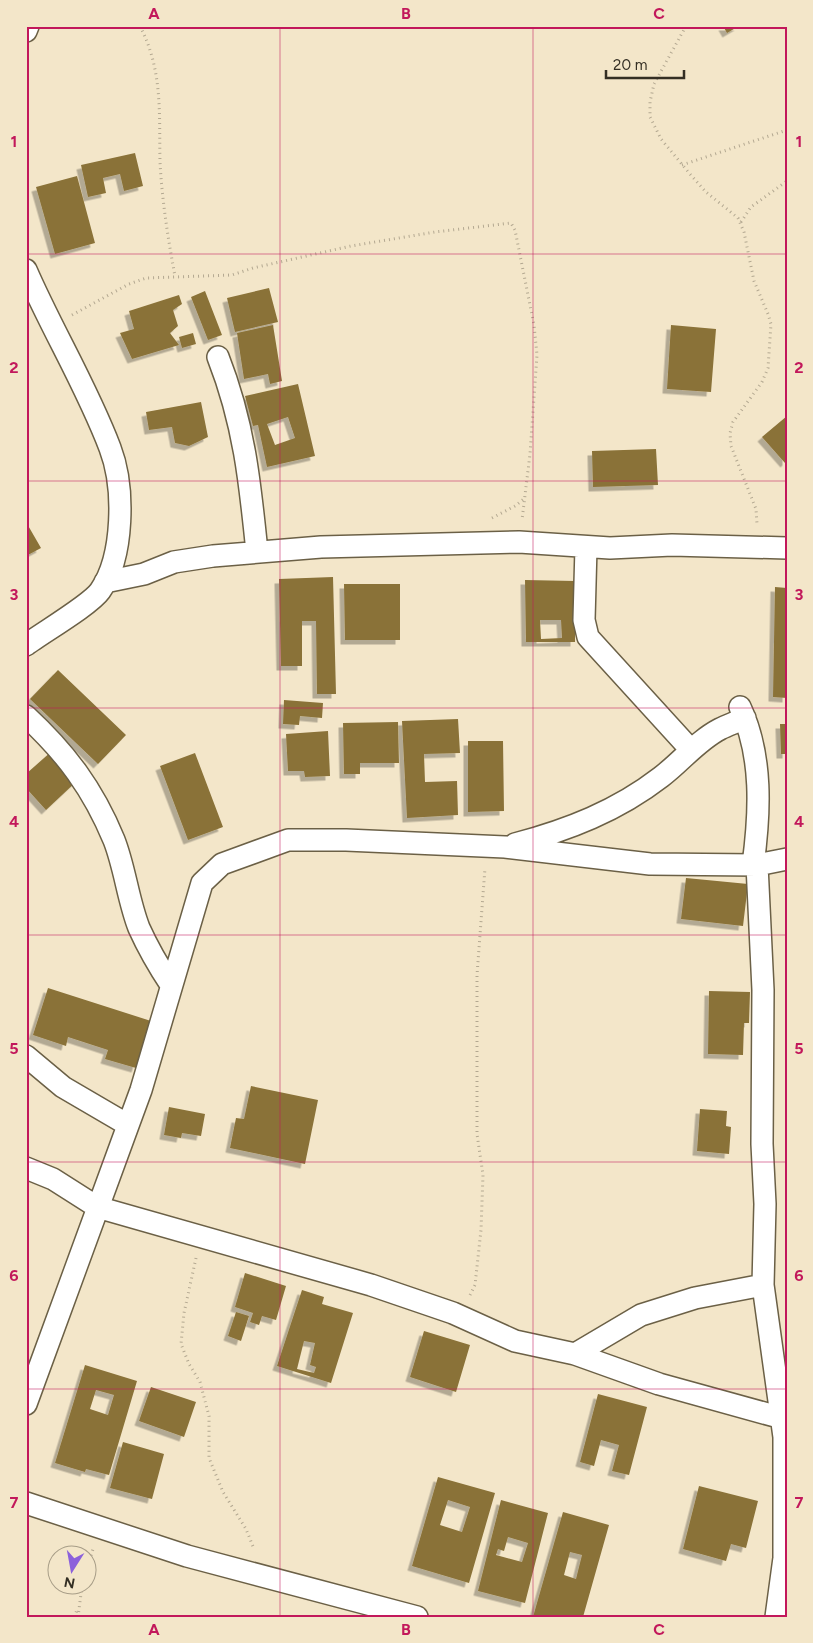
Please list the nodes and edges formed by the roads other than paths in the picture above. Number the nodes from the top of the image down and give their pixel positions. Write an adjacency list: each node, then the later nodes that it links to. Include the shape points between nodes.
1 (28, 26): 2 (street)
2 (26, 31)
3 (26, 270): 8 (street, via 111,449 119,487 119,527 114,558)
4 (218, 357): 7 (street, via 238,416 247,458)
5 (586, 547): 6 (street); 7 (street, via 519,542); 11 (street, via 584,620 588,637)
6 (787, 548)
7 (257, 552): 8 (street, via 174,562 144,574)
8 (105, 582): 9 (street, via 98,593)
9 (26, 645)
10 (26, 716): 15 (street, via 83,779 114,840 140,928)
11 (691, 750): 12 (street, via 660,778 604,813 560,832); 14 (street, via 742,713 752,742 756,773)
12 (496, 846): 14 (street, via 650,864); 15 (street, via 288,840 243,854 222,864 202,883)
13 (787, 859): 14 (street)
14 (755, 865): 20 (street, via 763,990)
15 (171, 985): 17 (street)
16 (26, 1056): 17 (street, via 63,1087)
17 (128, 1125): 19 (street)
18 (26, 1168): 19 (street, via 53,1179)
19 (97, 1207): 21 (street, via 370,1285 453,1313 515,1341); 22 (street)
20 (763, 1285): 21 (street, via 695,1298 641,1315); 23 (street)
21 (575, 1354): 23 (street, via 659,1384)
22 (26, 1404)
23 (782, 1418): 26 (street, via 784,1558)
24 (26, 1503): 25 (street, via 188,1556)
25 (417, 1617)
26 (776, 1617)

